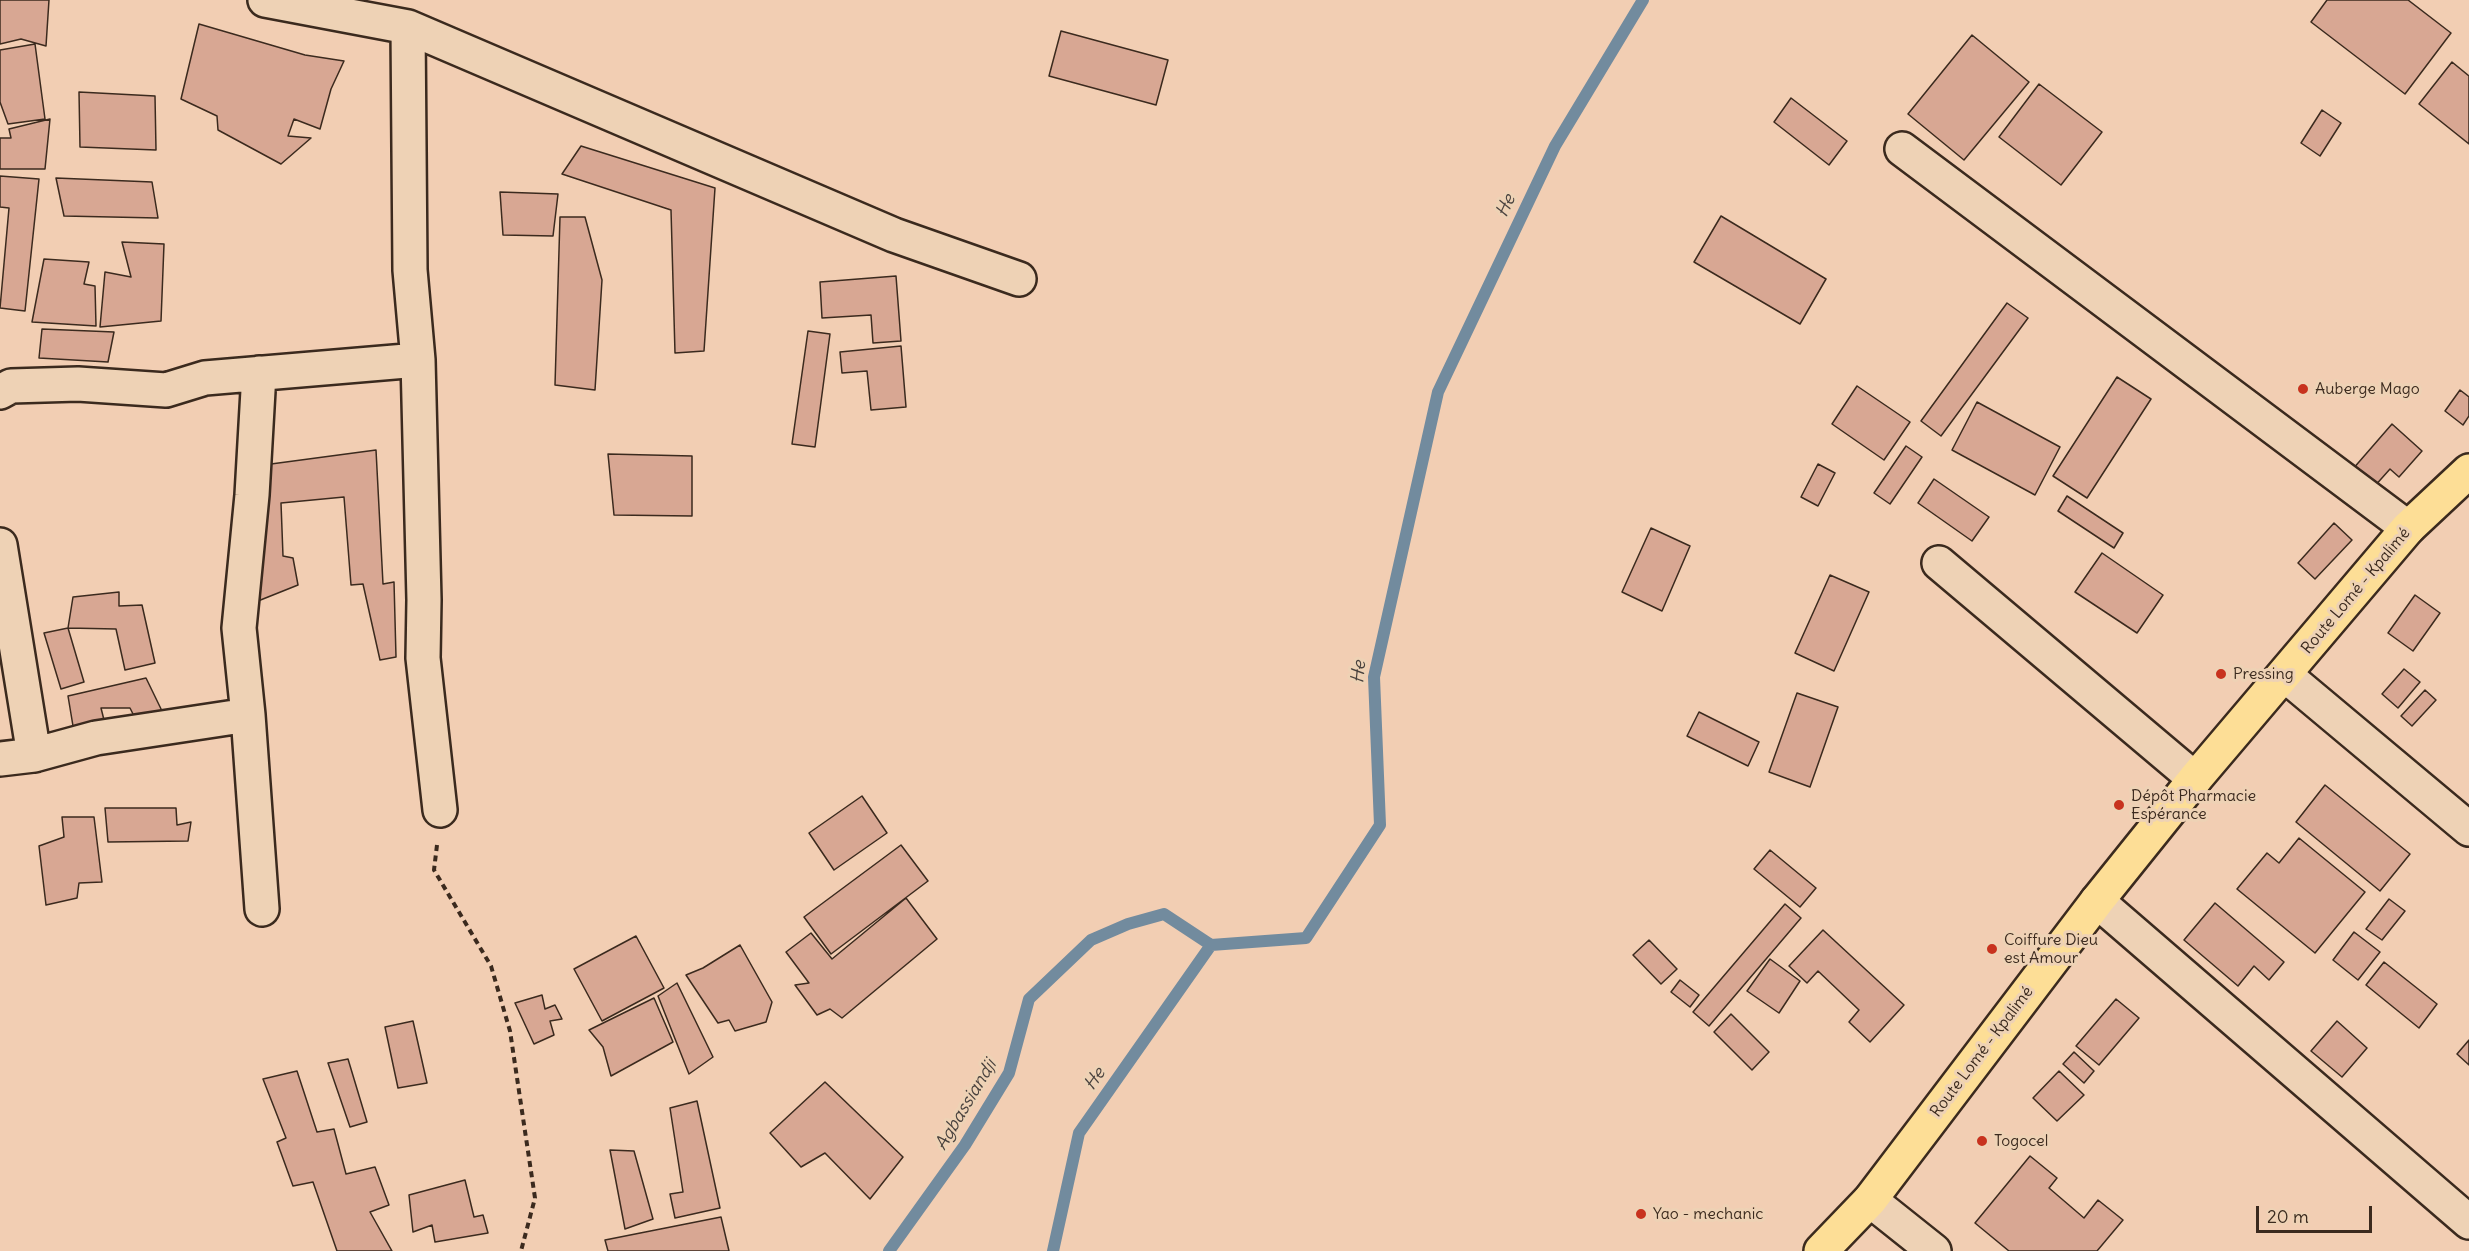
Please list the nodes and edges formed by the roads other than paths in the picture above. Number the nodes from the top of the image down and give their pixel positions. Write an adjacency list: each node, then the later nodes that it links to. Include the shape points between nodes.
1 (265, 0): 2 (street)
2 (408, 27): 4 (street, via 894,235); 5 (street, via 410,270)
3 (1902, 149): 9 (street)
4 (1019, 279)
5 (418, 360): 6 (street); 17 (street, via 423,658)
6 (259, 373): 7 (street, via 205,378 166,390 78,384 11,386); 13 (street, via 239,628)
7 (0, 393)
8 (2469, 471): 9 (main road, Route Lomé - Kpalimé)
9 (2408, 528): 12 (main road, Route Lomé - Kpalimé)
10 (0, 545): 14 (street)
11 (1939, 562): 16 (street)
12 (2285, 675): 16 (main road, Route Lomé - Kpalimé); 18 (street)
13 (248, 715): 14 (street, via 96,738); 20 (street)
14 (34, 755): 15 (street)
15 (0, 759)
16 (2195, 779): 19 (main road, Route Lomé - Kpalimé)
17 (440, 810)
18 (2469, 829)
19 (2097, 901): 21 (main road, Route Lomé - Kpalimé); 22 (street)
20 (262, 909)
21 (1870, 1200): 23 (main road, Route Lomé - Kpalimé); 24 (street)
22 (2469, 1222)
23 (1821, 1251)
24 (1934, 1251)

